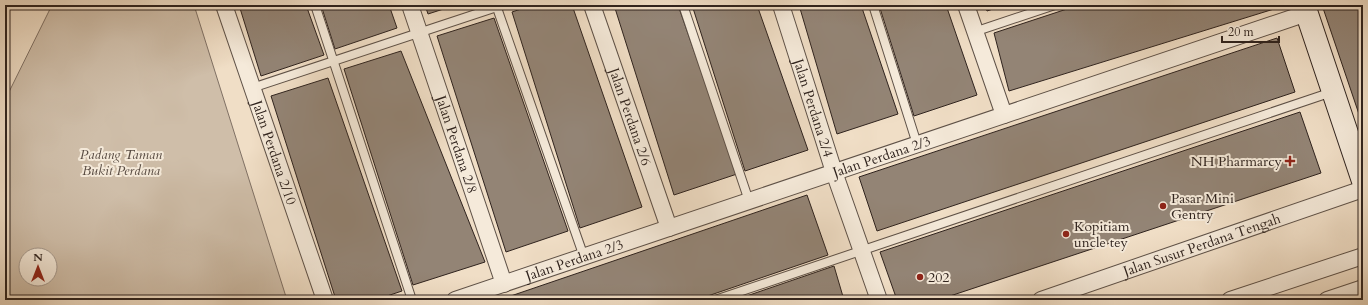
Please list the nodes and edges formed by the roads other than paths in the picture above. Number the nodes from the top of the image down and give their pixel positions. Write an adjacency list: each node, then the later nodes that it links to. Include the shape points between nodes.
1 (224, 5): 15 (street, Jalan Perdana 2/10)
2 (315, 5): 14 (lane)
3 (410, 5): 12 (street, Jalan Perdana 2/8)
4 (592, 5): 23 (street, Jalan Perdana 2/6)
5 (683, 5): 22 (lane)
6 (781, 5): 19 (street, Jalan Perdana 2/4)
7 (873, 5): 18 (lane)
8 (966, 5): 13 (street)
9 (1055, 5): 13 (lane)
10 (498, 6): 12 (lane); 26 (lane)
11 (1305, 9): 16 (street); 17 (street, Jalan Perdana 2/3)
12 (420, 32): 14 (lane); 27 (street, Jalan Perdana 2/8)
13 (974, 32): 17 (street)
14 (333, 61): 15 (lane); 30 (lane)
15 (252, 88): 29 (street, Jalan Perdana 2/10)
16 (1332, 91): 20 (street); 24 (lane)
17 (1004, 115): 18 (street, Jalan Perdana 2/3)
18 (917, 144): 19 (street, Jalan Perdana 2/3)
19 (834, 172): 22 (street, Jalan Perdana 2/3); 24 (street, Jalan Perdana 2/4)
20 (1363, 180)
21 (1363, 189): 34 (street, Jalan Susur Perdana Tengah)
22 (749, 201): 23 (street, Jalan Perdana 2/3)
23 (669, 228): 26 (street, Jalan Perdana 2/3)
24 (861, 250): 32 (lane); 33 (street, Jalan Perdana 2/4)
25 (1363, 256): 35 (street)
26 (584, 257): 27 (street, Jalan Perdana 2/3)
27 (504, 284): 31 (street, Jalan Perdana 2/3)
28 (1363, 288): 36 (street)
29 (324, 300)
30 (412, 300)
31 (455, 300)
32 (715, 300)
33 (880, 300)
34 (1041, 300)
35 (1230, 300)
36 (1327, 300)

